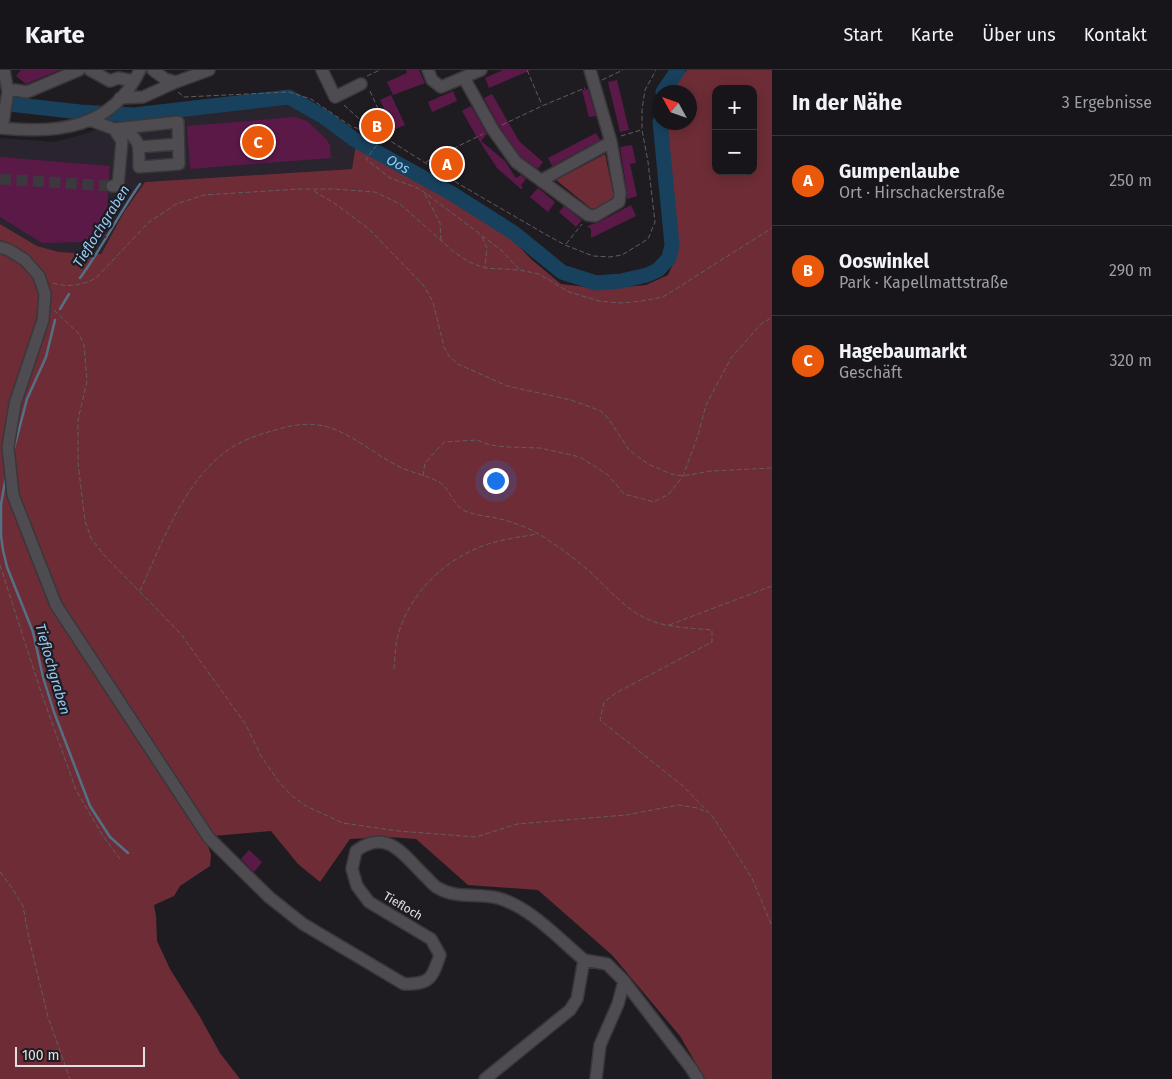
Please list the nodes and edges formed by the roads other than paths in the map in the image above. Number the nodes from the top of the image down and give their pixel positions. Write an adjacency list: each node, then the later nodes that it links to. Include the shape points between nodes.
1 (4, 70): 16 (street)
2 (79, 70): 16 (street, via 26,92)
3 (90, 70): 11 (street, via 110,81)
4 (140, 70): 13 (street)
5 (153, 70): 15 (street)
6 (209, 70): 15 (street)
7 (322, 70): 14 (street, via 335,97)
8 (428, 70): 12 (street, via 432,80 441,87)
9 (481, 70): 12 (street)
10 (590, 70): 21 (street)
11 (119, 74): 13 (street); 17 (street)
12 (464, 78): 24 (street, via 493,130 516,162)
13 (134, 81): 17 (street)
14 (364, 82)
15 (172, 84): 17 (street, via 144,97)
16 (8, 92): 19 (street)
17 (119, 99): 18 (street)
18 (90, 120): 19 (street, via 69,128 50,130 22,131); 20 (street)
19 (2, 125)
20 (119, 128): 22 (street, via 178,122); 23 (street, via 136,138); 25 (street, via 122,141 118,186)
21 (611, 142): 24 (street); 24 (street, via 620,193 619,202 610,208 595,216 588,215)
22 (178, 144): 23 (street); 23 (street, via 179,164 139,167)
23 (139, 146)
24 (542, 180)
25 (112, 186)
26 (0, 247): 27 (street, Tiefloch, via 25,260 39,276 45,294 43,320 15,404 8,447 14,495 56,605 209,838 269,897 303,924 404,984 421,984 434,974 440,955 431,939 369,902 357,886 352,868 356,851 366,843 392,844 437,888 451,894 497,898 522,908)
27 (584, 960): 28 (street, Tiefloch, via 607,964); 29 (street, via 577,1000 570,1010)
28 (624, 981): 30 (street, via 600,1045); 31 (street, Tiefloch)
29 (485, 1079)
30 (596, 1079)
31 (698, 1079)

